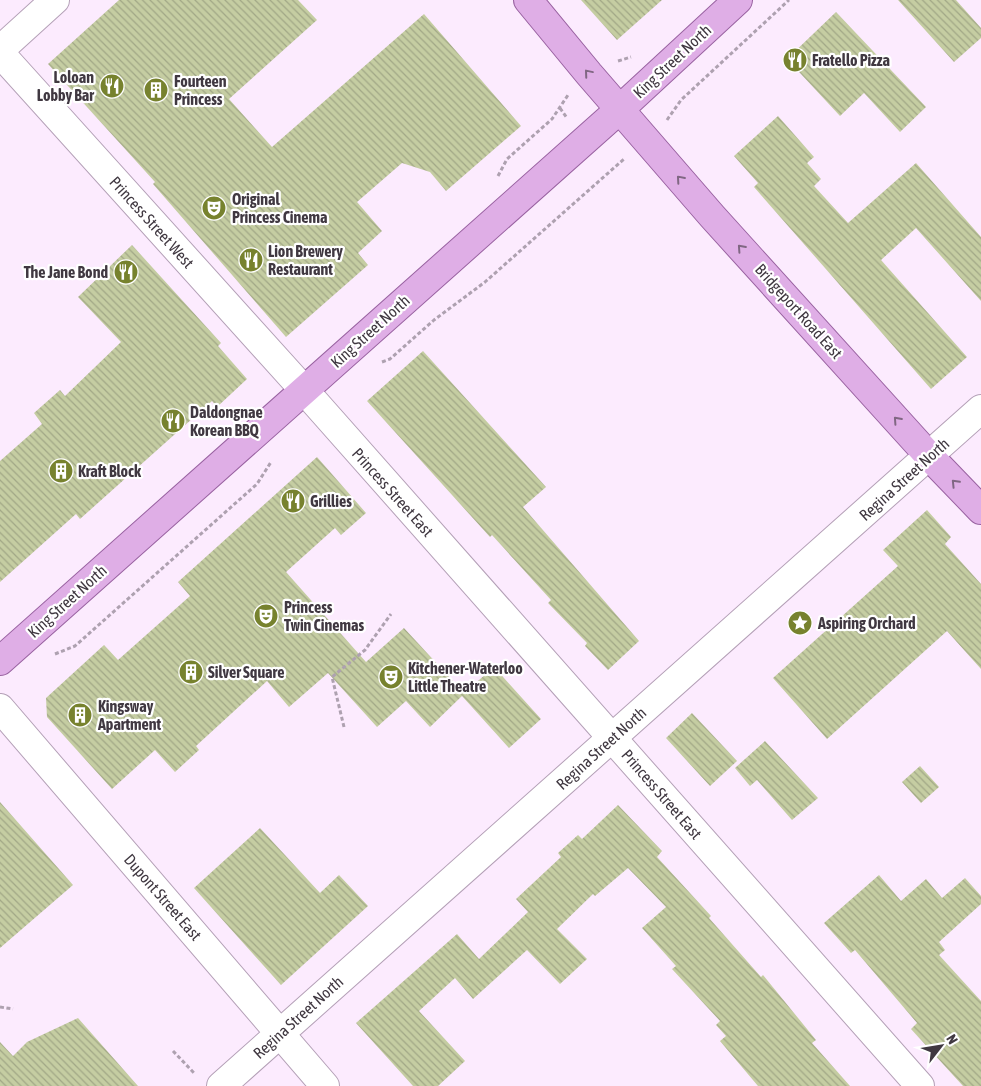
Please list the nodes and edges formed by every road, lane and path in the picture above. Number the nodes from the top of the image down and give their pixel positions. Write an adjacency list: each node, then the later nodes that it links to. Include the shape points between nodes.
1 (55, 0): 5 (street)
2 (528, 0): 7 (main road, Bridgeport Road East, one-way to 2)
3 (738, 0): 7 (main road, King Street North)
4 (789, 0): 9 (path, via 681,100)
5 (0, 51): 12 (street, Princess Street West)
6 (560, 108): 8 (path)
7 (619, 110): 12 (main road, King Street North); 15 (main road, Bridgeport Road East, one-way to 7)
8 (569, 120)
9 (664, 124)
10 (626, 157): 11 (path, King Street North, via 485,282 434,320 390,359)
11 (375, 366)
12 (304, 390): 19 (main road, King Street North); 22 (street, Princess Street East)
13 (981, 410): 15 (street, Regina Street North)
14 (275, 455): 18 (path, King Street North, via 257,484 75,646)
15 (930, 457): 16 (main road, Bridgeport Road East, one-way to 15); 22 (street, Regina Street North)
16 (981, 510)
17 (392, 614): 21 (path, via 365,650 332,677)
18 (50, 657)
19 (0, 661)
20 (0, 708): 25 (street, Dupont Street East, via 261,1010)
21 (344, 727)
22 (613, 738): 25 (street, Regina Street North); 30 (street, Princess Street East)
23 (0, 1007): 24 (path)
24 (13, 1009)
25 (278, 1034): 28 (street, Regina Street North); 29 (street, Dupont Street East)
26 (173, 1051): 27 (path)
27 (196, 1074)
28 (221, 1086)
29 (325, 1086)
30 (920, 1086)

